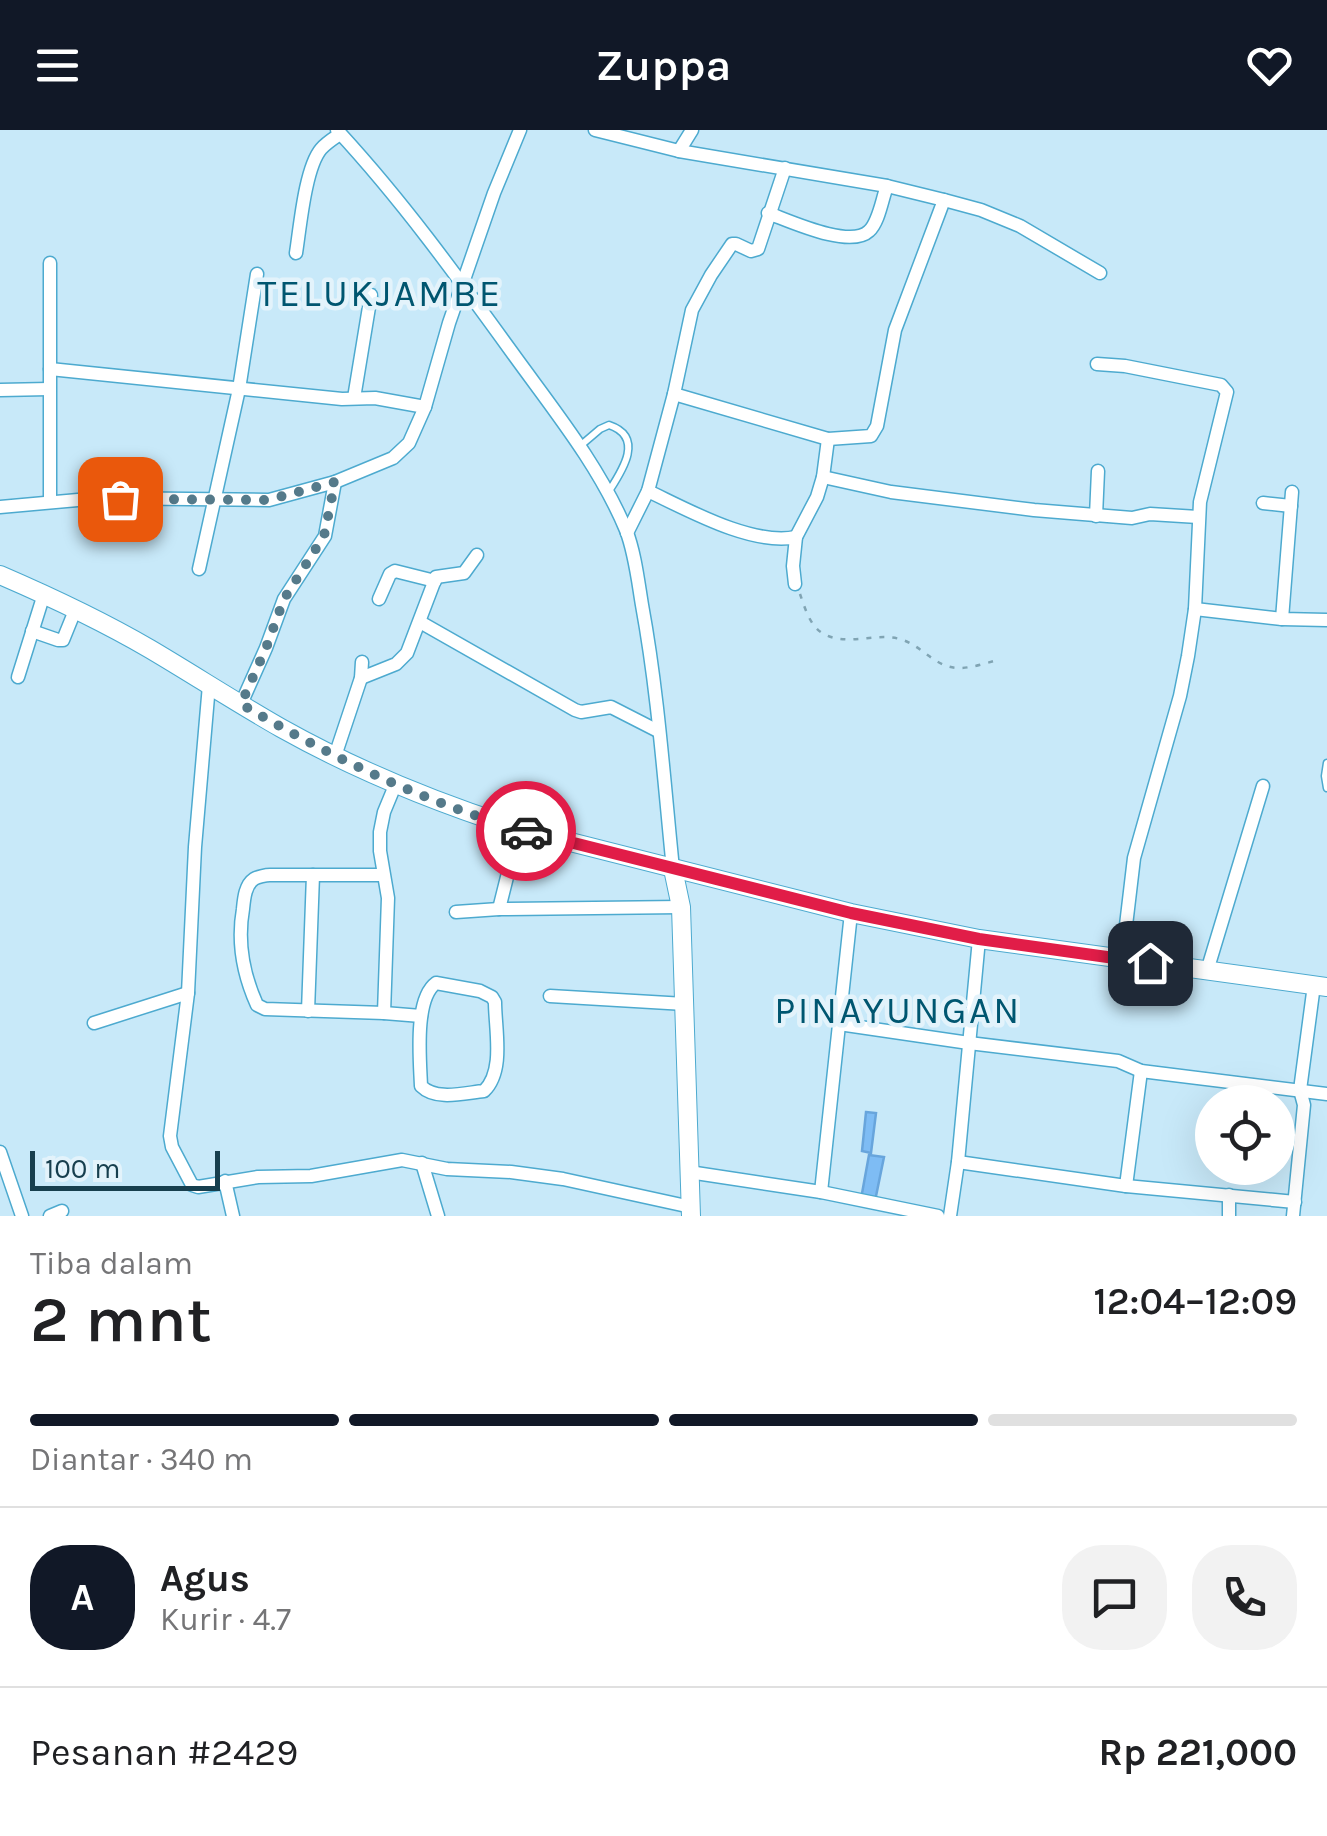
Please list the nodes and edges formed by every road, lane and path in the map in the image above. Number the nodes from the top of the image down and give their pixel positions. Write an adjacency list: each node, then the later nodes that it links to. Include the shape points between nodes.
1 (520, 130): 14 (street)
2 (596, 130): 5 (street)
3 (692, 130): 5 (street)
4 (338, 132): 10 (street, via 321,148 308,181); 14 (street)
5 (679, 151): 6 (street)
6 (786, 168): 7 (street); 9 (street)
7 (886, 186): 8 (street); 9 (street, via 873,229 863,235 822,232)
8 (944, 200): 12 (street, via 1020,226); 24 (street, via 895,330 875,433)
9 (768, 213): 21 (street, via 758,249 732,244 692,310)
10 (296, 253)
11 (50, 264): 17 (street)
12 (1100, 273)
13 (257, 274): 18 (street)
14 (462, 287): 23 (street); 25 (street)
15 (371, 295): 22 (street)
16 (1097, 364): 36 (street, via 1225,388)
17 (50, 369): 18 (street); 19 (street)
18 (238, 388): 22 (street); 32 (street)
19 (49, 389): 20 (street); 31 (street)
20 (0, 390)
21 (674, 394): 24 (street); 29 (street)
22 (354, 398): 23 (street)
23 (424, 407): 28 (street, via 409,443 393,458)
24 (828, 439): 27 (street)
25 (579, 446): 30 (street); 30 (lane, via 606,426 626,438 625,468)
26 (1098, 471): 35 (street)
27 (823, 477): 35 (street, via 942,500); 38 (street)
28 (335, 482): 32 (street, via 281,499); 57 (street, via 324,536 284,599)
29 (648, 491): 37 (street); 38 (street, via 731,528)
30 (607, 493): 37 (street)
31 (50, 501): 32 (street); 34 (street)
32 (215, 501): 40 (street)
33 (1263, 502): 48 (street, via 1291,499)
34 (0, 507)
35 (1096, 516): 36 (street)
36 (1198, 517): 47 (street)
37 (627, 533): 58 (street, via 648,634)
38 (796, 537): 43 (street)
39 (477, 555): 42 (street, via 464,573)
40 (199, 569)
41 (0, 575): 44 (main road)
42 (435, 580): 45 (street, via 395,571); 50 (street)
43 (796, 584): 52 (path, via 821,633 893,637 956,668)
44 (44, 594): 46 (main road); 51 (street)
45 (378, 599)
46 (76, 608): 51 (street, via 63,640); 56 (main road)
47 (1196, 609): 48 (street); 73 (street, via 1180,696 1134,858)
48 (1282, 618): 49 (street)
49 (1327, 620)
50 (420, 622): 55 (street, via 396,664); 58 (street, via 576,710 611,707)
51 (32, 631): 54 (street)
52 (998, 660)
53 (362, 662): 55 (street)
54 (18, 677)
55 (361, 678): 59 (street)
56 (209, 685): 57 (main road); 76 (street)
57 (241, 704): 59 (main road)
58 (658, 730): 65 (street)
59 (335, 756): 61 (main road)
60 (1327, 763): 63 (lane)
61 (396, 783): 64 (main road); 67 (street, via 380,832)
62 (1264, 786): 74 (street)
63 (1327, 788)
64 (519, 829): 65 (main road); 69 (street)
65 (674, 870): 68 (main road); 71 (main road)
66 (313, 875): 67 (street); 79 (street); 79 (street, via 254,879 240,930 257,1005)
67 (383, 875): 80 (street)
68 (681, 907): 69 (street); 78 (main road)
69 (499, 909): 70 (street)
70 (456, 912)
71 (851, 913): 72 (main road); 83 (street)
72 (979, 939): 73 (main road); 84 (street)
73 (1122, 959): 74 (main road)
74 (1206, 970): 75 (main road)
75 (1321, 986): 86 (street)
76 (188, 993): 82 (street); 92 (street, via 170,1136 192,1185)
77 (550, 996): 78 (street)
78 (685, 1004): 91 (main road)
79 (308, 1011): 80 (street)
80 (384, 1012): 81 (street)
81 (421, 1016): 81 (street, via 436,983 492,997 496,1067 489,1087 435,1095 424,1090)
82 (94, 1023)
83 (839, 1024): 84 (street); 94 (street)
84 (969, 1044): 85 (street, via 1118,1061); 89 (street)
85 (1142, 1071): 86 (street); 93 (street)
86 (1300, 1090): 87 (street); 96 (street)
87 (1327, 1094)
88 (0, 1152): 98 (street)
89 (958, 1162): 93 (street); 102 (street)
90 (422, 1163): 92 (street); 97 (street, via 564,1179); 100 (street)
91 (688, 1172): 94 (street); 97 (main road)
92 (224, 1182): 99 (street)
93 (1126, 1186): 95 (street)
94 (820, 1192): 101 (street)
95 (1229, 1196): 96 (street); 103 (street)
96 (1294, 1209)
97 (691, 1211)
98 (22, 1216)
99 (233, 1216)
100 (438, 1216)
101 (938, 1216)
102 (950, 1216)
103 (1228, 1216)

